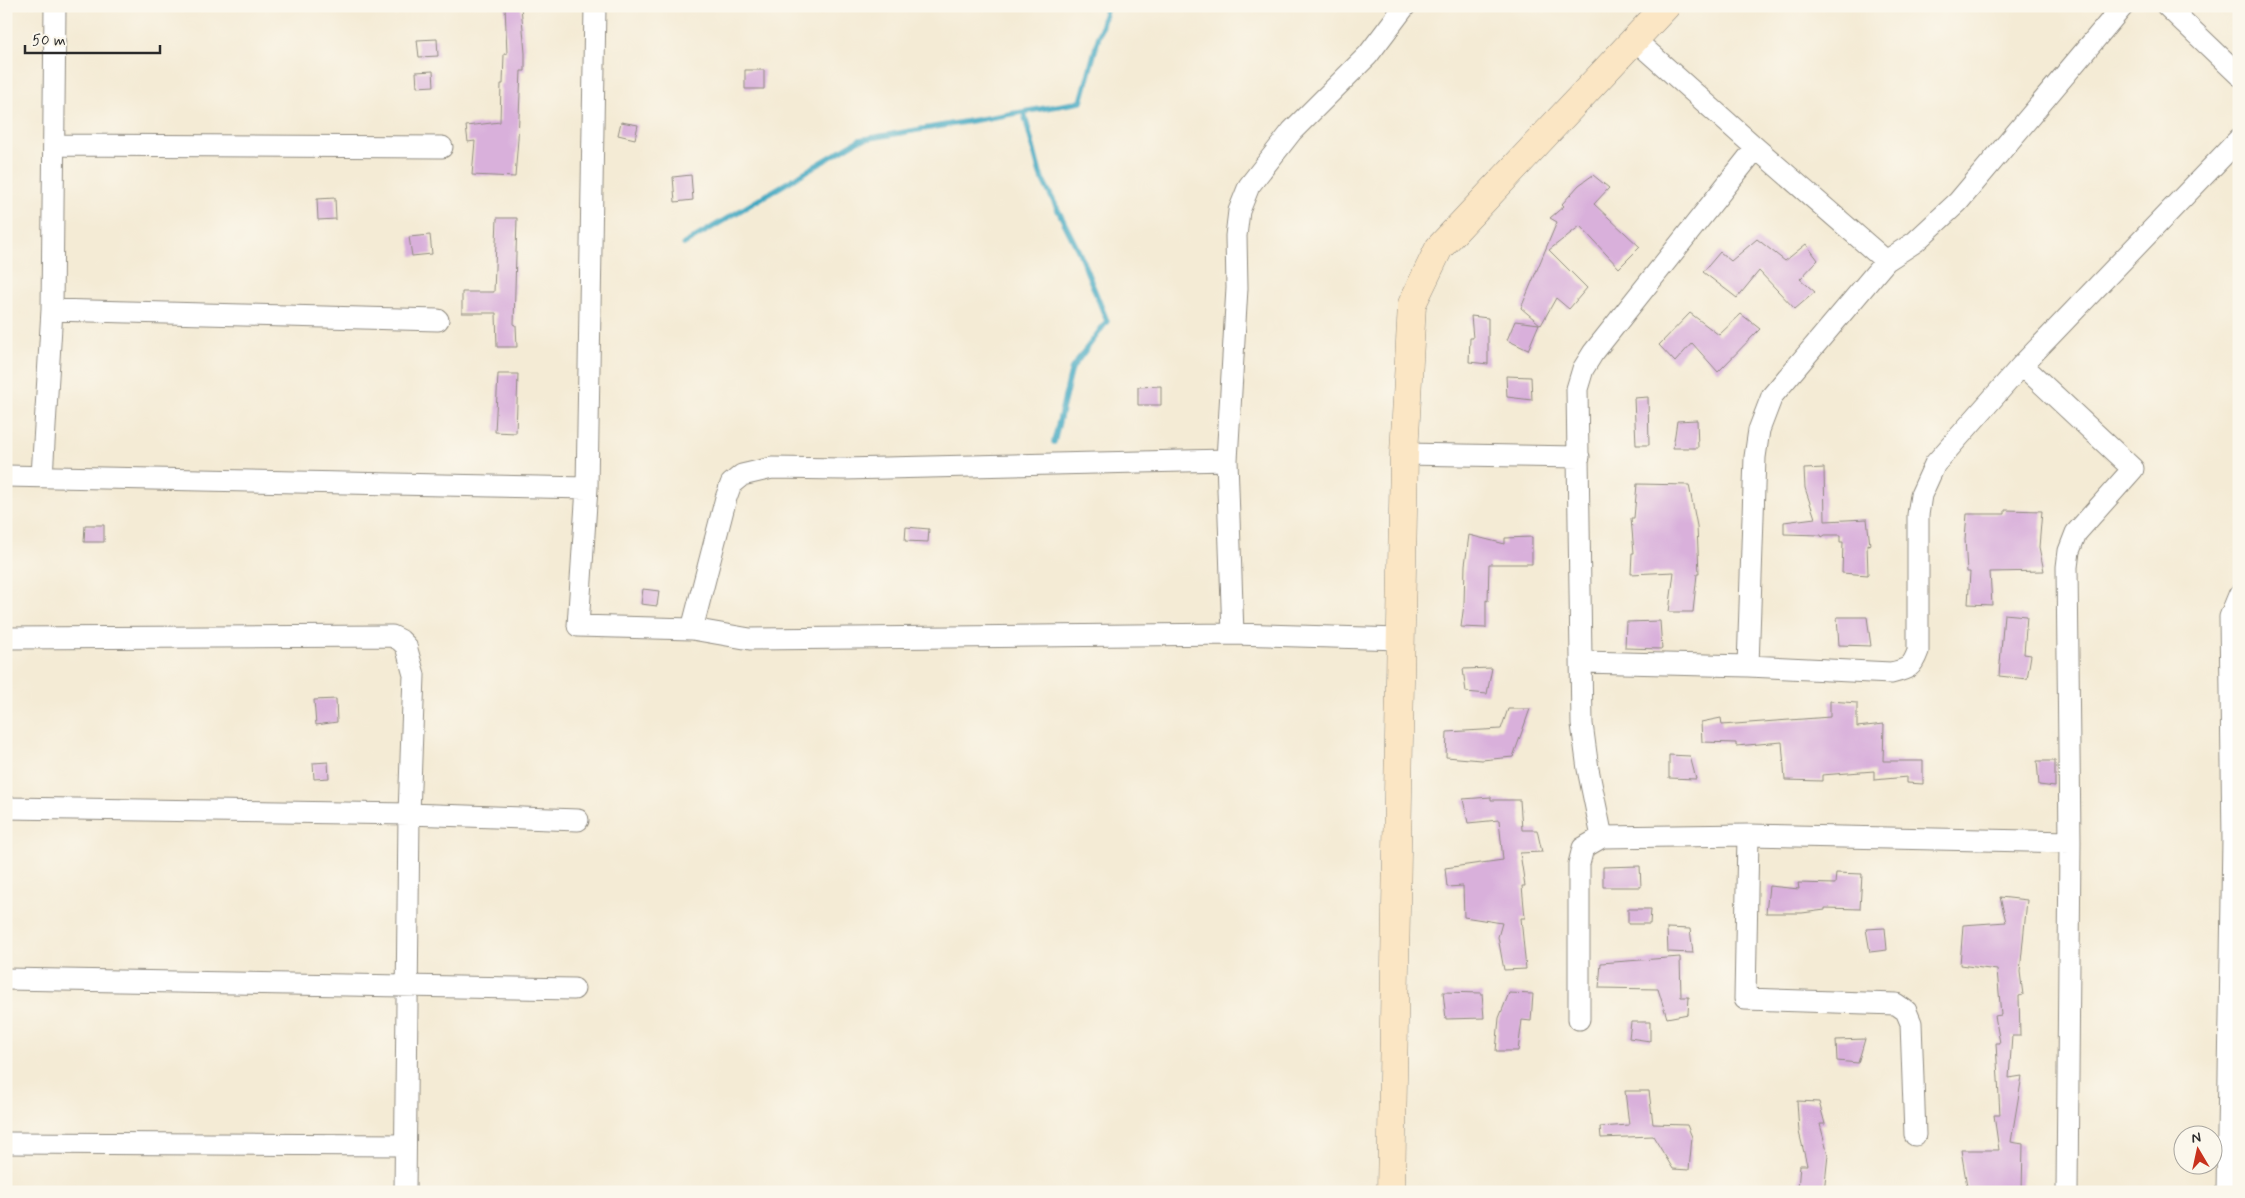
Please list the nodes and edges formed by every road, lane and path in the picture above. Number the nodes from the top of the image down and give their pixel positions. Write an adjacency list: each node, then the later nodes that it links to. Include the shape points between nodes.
1 (55, 6): 10 (street)
2 (595, 6): 22 (street)
3 (1405, 6): 19 (street, via 1368,55 1292,131 1249,186 1239,211)
4 (1666, 6): 7 (street)
5 (2123, 6): 13 (street, via 1958,202 1915,242)
6 (2168, 6): 8 (street)
7 (1635, 40): 12 (street); 17 (street, via 1439,248 1412,304)
8 (2239, 75)
9 (2239, 139): 16 (street)
10 (54, 146): 11 (street); 14 (street)
11 (442, 147)
12 (1756, 148): 13 (street); 18 (street, via 1583,369 1577,389)
13 (1886, 261): 29 (street, via 1772,396 1759,430 1755,457)
14 (52, 310): 15 (street); 21 (street)
15 (438, 320)
16 (2022, 366): 29 (street, via 1936,464 1921,495 1918,515 1918,651 1914,663 1906,670 1891,673); 36 (street, via 2133,469 2076,533 2069,551)
17 (1404, 454): 18 (street); 27 (street)
18 (1579, 457): 28 (street)
19 (1227, 460): 24 (street, via 772,468 742,475 731,484 726,498); 25 (street)
20 (6, 476): 21 (street)
21 (42, 476): 22 (street)
22 (587, 488): 24 (street, via 578,626)
23 (2239, 595): 35 (street, via 2230,618)
24 (692, 629): 25 (street, via 750,639)
25 (1233, 634): 27 (street)
26 (6, 638): 31 (street, via 392,636 406,646 414,675)
27 (1400, 639): 45 (street)
28 (1582, 662): 29 (street); 34 (street, via 1582,724)
29 (1748, 666)
30 (6, 808): 31 (street)
31 (409, 814): 32 (street); 38 (street)
32 (578, 820)
33 (1748, 835): 34 (street); 36 (street); 41 (street, via 1745,999 1896,1004 1906,1012 1911,1023)
34 (1602, 837): 40 (street, via 1583,848 1579,864)
35 (2236, 841): 47 (street)
36 (2070, 842): 46 (street)
37 (6, 979): 38 (street)
38 (408, 985): 39 (street); 43 (street)
39 (574, 989)
40 (1580, 1019)
41 (1915, 1135)
42 (6, 1143): 43 (street)
43 (404, 1146): 44 (street)
44 (405, 1192)
45 (1391, 1192)
46 (2067, 1192)
47 (2227, 1192)

